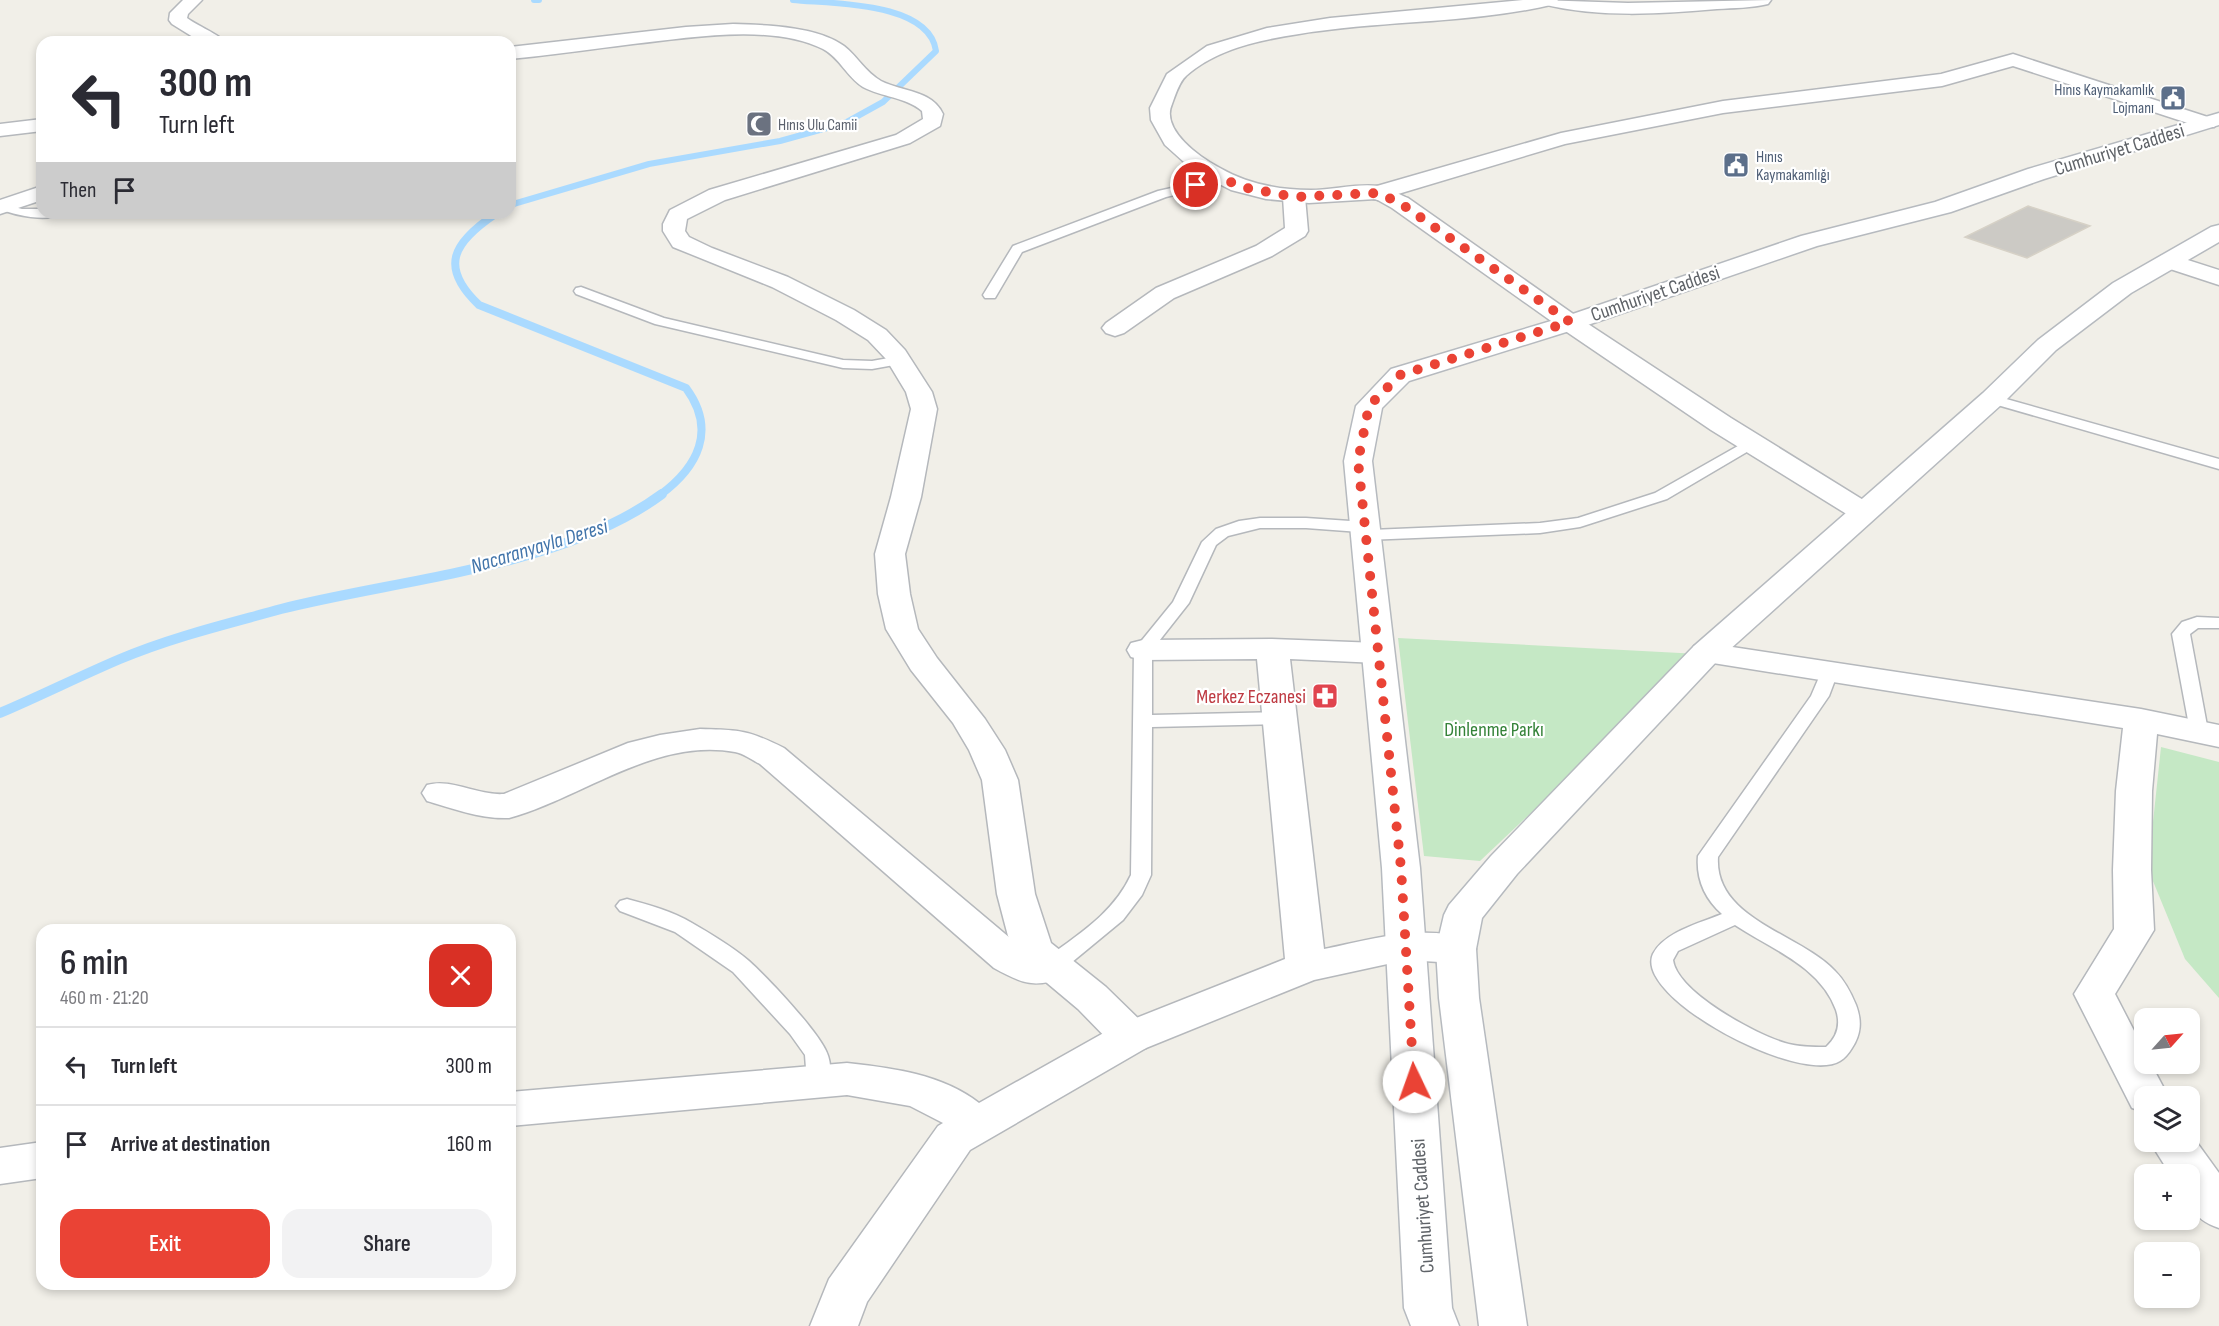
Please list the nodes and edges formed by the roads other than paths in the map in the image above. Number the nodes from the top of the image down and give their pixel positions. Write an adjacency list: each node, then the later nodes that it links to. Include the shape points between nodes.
1 (193, 0): 4 (street, via 179,13 178,20)
2 (1549, 0): 3 (street, via 1628,9); 9 (street, via 1304,26 1246,39 1197,59 1167,86 1160,118 1183,152)
3 (1762, 0)
4 (203, 36)
5 (516, 52): 22 (street, via 709,31 774,32 801,36 836,49 862,77 932,108 933,122 913,134 814,168 717,195 678,215 674,224 681,242 780,282 845,315 877,335)
6 (2216, 120): 10 (street, via 2013,60 1942,80 1723,107 1562,139); 20 (street, Cumhuriyet Caddesi, via 2036,174 1944,207 1809,240)
7 (36, 126): 8 (street)
8 (0, 130)
9 (1225, 180): 12 (street); 19 (lane, via 1162,194 1017,249)
10 (1378, 193): 12 (street); 20 (street, via 1400,203)
11 (36, 195): 13 (street)
12 (1294, 197): 21 (street, via 1297,231 1264,251 1165,293)
13 (1, 206): 14 (lane, via 20,213)
14 (36, 213)
15 (2219, 232): 16 (street)
16 (2169, 261): 17 (street); 23 (street, via 2082,316 2036,354)
17 (2219, 278)
18 (581, 291): 22 (lane, via 660,321 843,364 872,365)
19 (990, 295)
20 (1570, 322): 24 (street); 27 (street, Cumhuriyet Caddesi, via 1400,375 1369,406 1358,461)
21 (1115, 328)
22 (900, 360): 43 (street, via 920,392 924,409 890,554 902,629 987,750 1000,780 1016,894 1028,936 1036,952)
23 (1992, 399): 25 (lane); 26 (street)
24 (1752, 443): 26 (street); 27 (lane, via 1661,496 1580,522 1540,528)
25 (2219, 464)
26 (1863, 512): 32 (street)
27 (1365, 531): 30 (lane, via 1263,522 1226,531 1211,541 1185,597); 31 (street, Cumhuriyet Caddesi)
28 (2219, 623): 37 (lane, via 2189,624 2181,634)
29 (1272, 649): 30 (street); 31 (street); 34 (street)
30 (1143, 650): 36 (lane)
31 (1378, 653): 41 (street, Cumhuriyet Caddesi)
32 (1706, 653): 33 (street); 42 (street, via 1504,865 1462,915)
33 (1829, 672): 35 (street); 40 (lane, via 1820,696 1708,856 1712,885)
34 (1279, 718): 36 (lane); 44 (street)
35 (2141, 720): 37 (street); 47 (street, via 2134,791 2134,930 2094,994)
36 (1142, 721): 43 (lane, via 1142,875 1119,911)
37 (2209, 733)
38 (440, 794): 43 (street, via 489,807 509,806 640,751 700,740 743,741 772,756 1008,958 1030,970)
39 (627, 906): 46 (lane, via 683,927 741,966 798,1028 816,1054)
40 (1736, 916): 40 (lane, via 1809,961 1838,988 1846,1004 1850,1032 1831,1056 1795,1053 1760,1042 1699,1007 1674,984 1662,962 1670,946)
41 (1406, 946): 42 (street); 44 (street); 55 (street, Cumhuriyet Caddesi, via 1428,1308)
42 (1456, 949): 56 (street, via 1459,998)
43 (1052, 966): 45 (street)
44 (1306, 967): 45 (street)
45 (1131, 1037): 49 (street)
46 (819, 1082): 48 (street); 49 (street, via 847,1079 891,1084 947,1104)
47 (2142, 1086)
48 (516, 1108)
49 (976, 1126): 54 (street, via 954,1138 846,1293)
50 (2179, 1152): 53 (street)
51 (36, 1161): 52 (street)
52 (0, 1166)
53 (2219, 1209)
54 (834, 1326)
55 (1436, 1326)
56 (1503, 1326)

